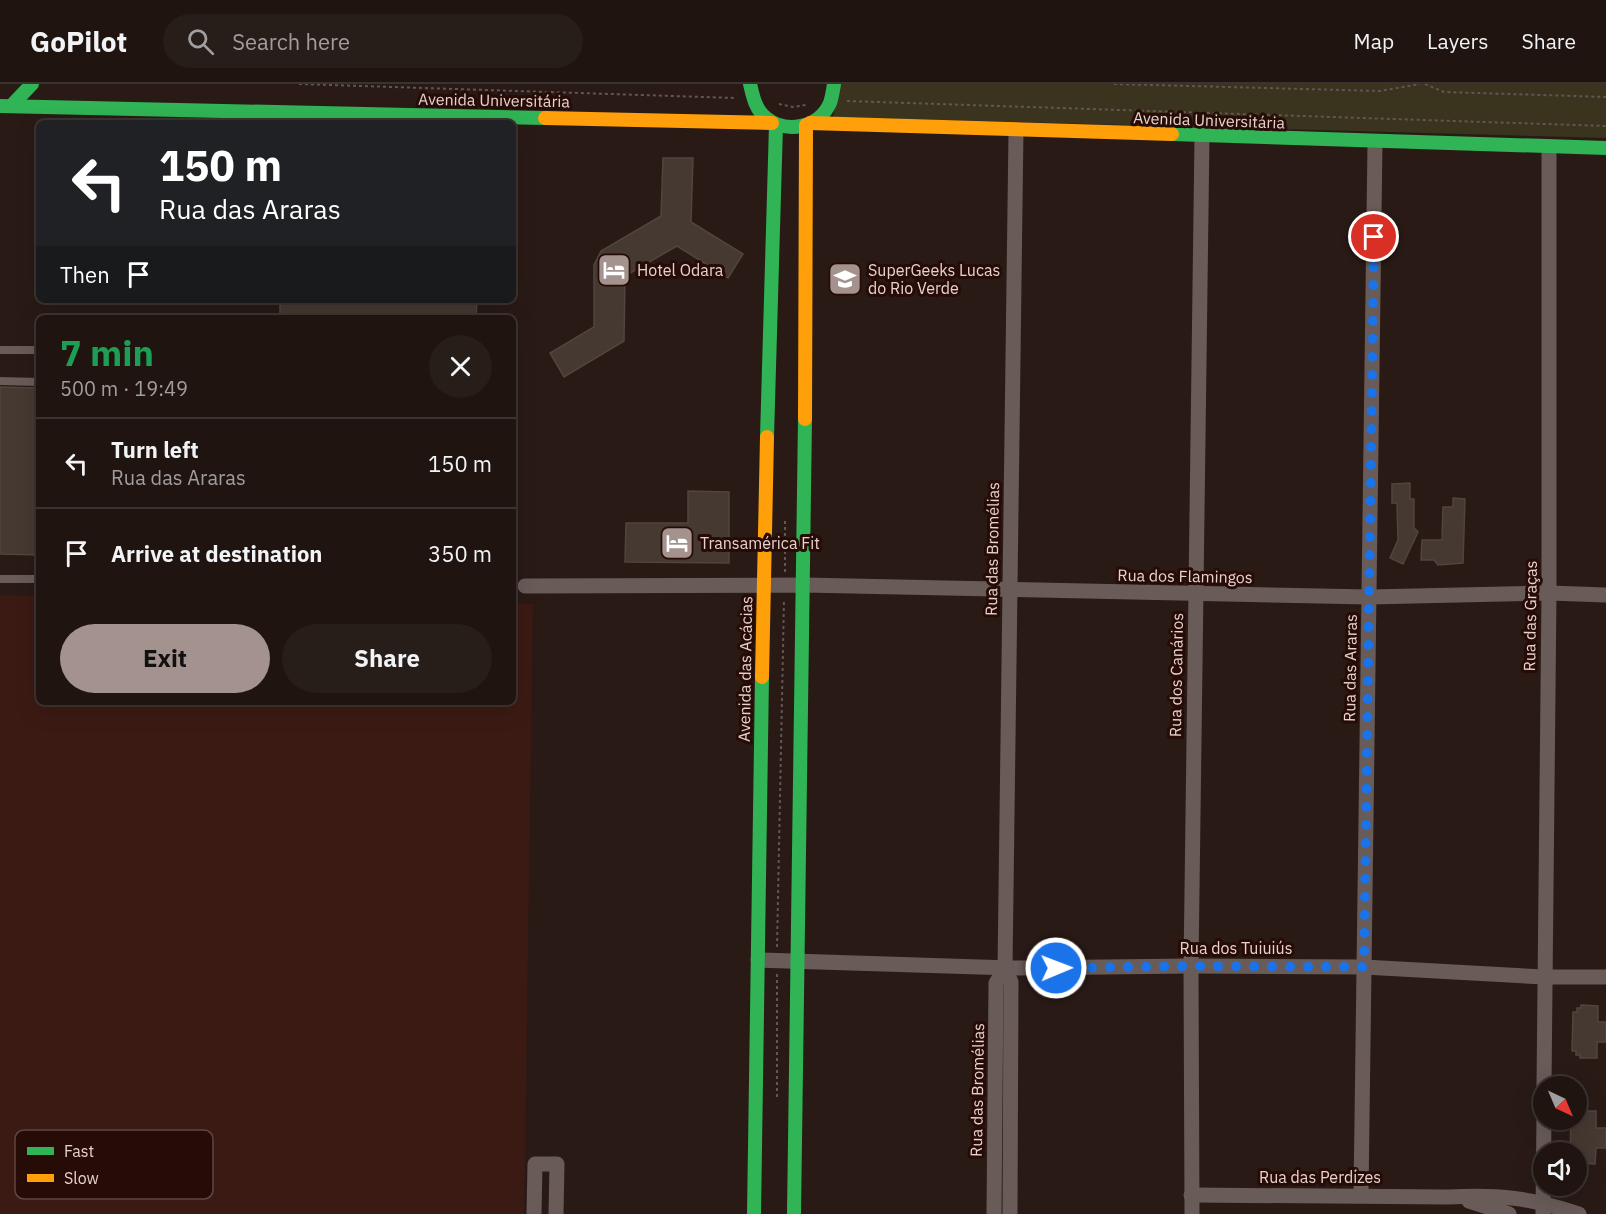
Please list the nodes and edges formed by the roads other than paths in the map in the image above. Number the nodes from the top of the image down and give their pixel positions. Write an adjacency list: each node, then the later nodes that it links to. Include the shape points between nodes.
1 (33, 84): 4 (street)
2 (750, 84): 9 (street, via 760,113)
3 (834, 84): 10 (street, via 831,101 819,118)
4 (5, 106): 5 (street, Avenida Universitária)
5 (400, 119): 6 (street, Avenida Universitária)
6 (423, 119): 7 (street, Avenida Universitária)
7 (493, 120)
8 (516, 120): 9 (street, Avenida Universitária)
9 (774, 124): 10 (street, Avenida Universitária, via 791,128); 24 (street, Avenida das Acácias)
10 (808, 124): 11 (street, Avenida Universitária); 22 (street)
11 (1016, 130): 12 (street, Avenida Universitária); 25 (street, Rua das Bromélias)
12 (1202, 136): 13 (street, Avenida Universitária); 27 (street, Rua dos Canários)
13 (1376, 142): 14 (street, Avenida Universitária); 29 (street, Rua das Araras)
14 (1549, 147): 15 (street, Avenida Universitária); 26 (street, Rua das Graças)
15 (1606, 148)
16 (0, 350): 17 (lane)
17 (36, 350)
18 (0, 381): 19 (lane)
19 (36, 382)
20 (0, 579): 21 (lane)
21 (36, 579)
22 (804, 585): 24 (street, Rua dos Flamingos); 25 (street, Rua dos Flamingos); 31 (street)
23 (525, 586): 24 (street, Rua dos Flamingos)
24 (763, 586): 30 (street, Avenida das Acácias)
25 (1010, 590): 27 (street, Rua dos Flamingos); 34 (street, Rua das Bromélias)
26 (1549, 593): 28 (street, Rua dos Flamingos); 29 (street, Rua dos Flamingos); 35 (street, Rua das Graças)
27 (1195, 595): 29 (street, Rua dos Flamingos); 32 (street, Rua dos Canários)
28 (1606, 595)
29 (1369, 597): 33 (street, Rua das Araras)
30 (758, 960): 31 (street, Rua dos Tuiuiús); 45 (street, Avenida das Acácias)
31 (798, 960): 34 (street, Rua dos Tuiuiús); 46 (street)
32 (1191, 966): 33 (street, Rua dos Tuiuiús); 34 (street, Rua dos Tuiuiús); 39 (street, Rua dos Canários)
33 (1364, 967): 35 (street, Rua dos Tuiuiús); 40 (street, Rua das Araras)
34 (1005, 968): 47 (street, Rua das Bromélias, via 996,983); 48 (street, Rua das Bromélias, via 1011,982)
35 (1544, 977): 36 (street, Rua dos Tuiuiús); 37 (street, Rua das Graças)
36 (1606, 978)
37 (1544, 1076)
38 (1544, 1130): 42 (street)
39 (1191, 1195): 40 (street, Rua das Perdizes); 49 (street, Rua dos Canários)
40 (1361, 1195): 41 (street, Rua das Perdizes)
41 (1449, 1197): 42 (street, Rua das Perdizes, via 1491,1195); 50 (street, Rua das Perdizes)
42 (1543, 1208): 51 (street, Rua das Perdizes)
43 (534, 1214): 44 (street, via 535,1164 557,1164)
44 (556, 1214)
45 (754, 1214)
46 (794, 1214)
47 (994, 1214)
48 (1010, 1214)
49 (1192, 1214)
50 (1509, 1214)
51 (1579, 1214)

